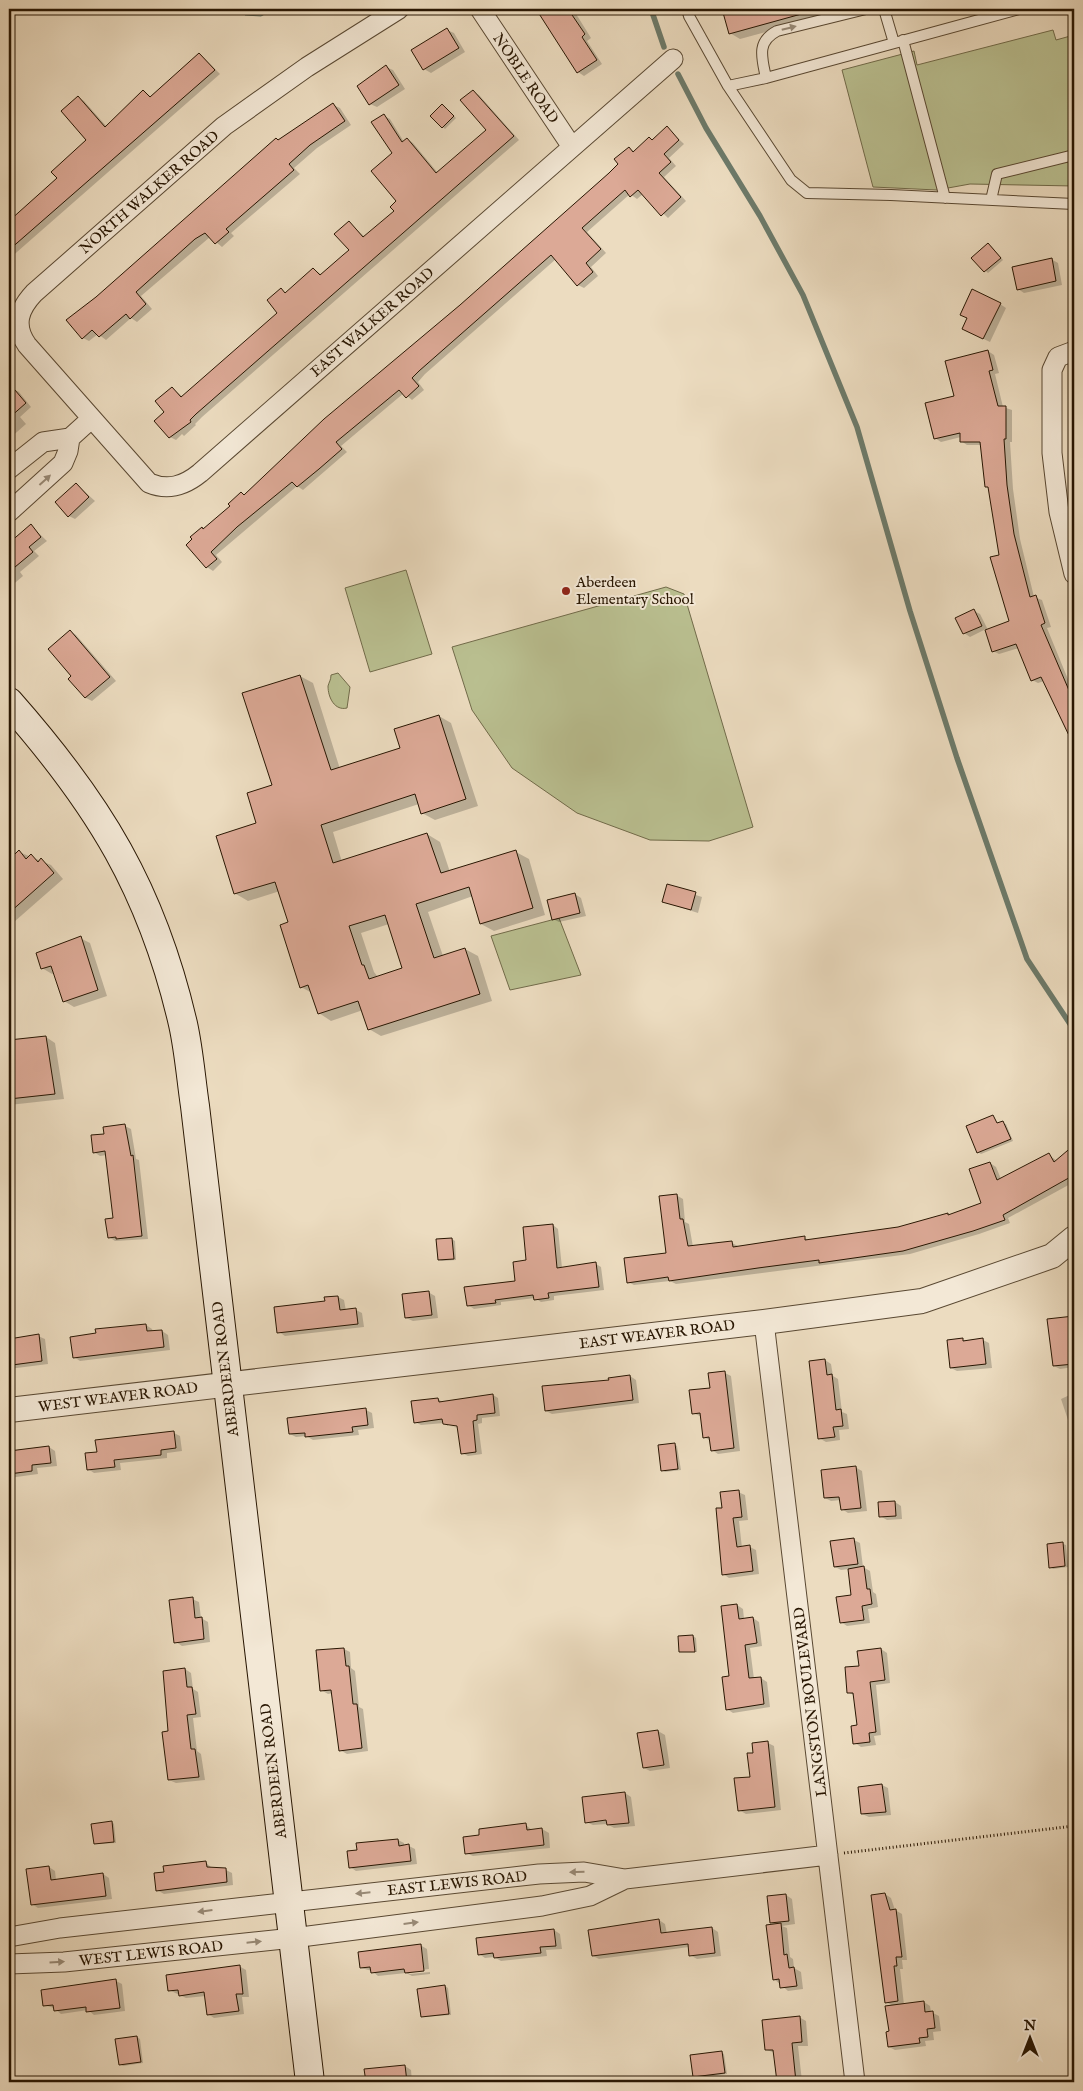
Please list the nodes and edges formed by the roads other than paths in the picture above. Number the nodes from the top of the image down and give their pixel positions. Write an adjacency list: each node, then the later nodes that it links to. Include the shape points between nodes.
1 (399, 9): 17 (street, NORTH WALKER ROAD, via 307,66 224,126 29,298 18,320 23,339)
2 (480, 9): 11 (street, NOBLE ROAD)
3 (687, 9): 10 (lane)
4 (866, 9): 9 (lane, one-way to 4, via 762,48 767,36)
5 (884, 9): 7 (lane)
6 (1020, 9): 7 (lane)
7 (898, 41): 9 (lane); 13 (lane)
8 (673, 59): 11 (street, EAST WALKER ROAD)
9 (766, 78): 10 (lane)
10 (728, 86): 13 (lane, via 791,180 807,193)
11 (572, 146): 17 (street, EAST WALKER ROAD, via 186,483 170,488 149,483)
12 (1074, 155): 14 (lane, via 997,174)
13 (945, 198): 14 (lane)
14 (991, 200): 15 (lane)
15 (1074, 204)
16 (1074, 351): 21 (street, via 1058,357 1052,370 1050,391 1052,453 1059,512)
17 (91, 420): 18 (street)
18 (70, 438): 19 (street, via 43,442); 20 (street, one-way to 18, via 63,463)
19 (9, 470)
20 (9, 512)
21 (1074, 574)
22 (9, 702): 25 (main road, ABERDEEN ROAD, via 72,778 106,829 140,891 162,949 187,1049)
23 (1074, 1238): 24 (street, EAST WEAVER ROAD, via 1052,1256 922,1301)
24 (764, 1322): 25 (street, EAST WEAVER ROAD); 27 (street, LANGSTON BOULEVARD)
25 (227, 1384): 26 (street, WEST WEAVER ROAD); 29 (main road, ABERDEEN ROAD)
26 (9, 1410)
27 (828, 1854): 28 (street, EAST LEWIS ROAD); 34 (street, LANGSTON BOULEVARD)
28 (625, 1879): 29 (street, EAST LEWIS ROAD, one-way to 29, via 584,1872 539,1874); 31 (street, EAST LEWIS ROAD, one-way to 28, via 542,1906 590,1896)
29 (288, 1902): 30 (street, one-way to 30, via 60,1928); 31 (main road, ABERDEEN ROAD)
30 (9, 1938)
31 (293, 1938): 32 (street, WEST LEWIS ROAD, one-way to 31, via 64,1962); 33 (main road, ABERDEEN ROAD)
32 (9, 1964)
33 (310, 2082)
34 (855, 2082)

